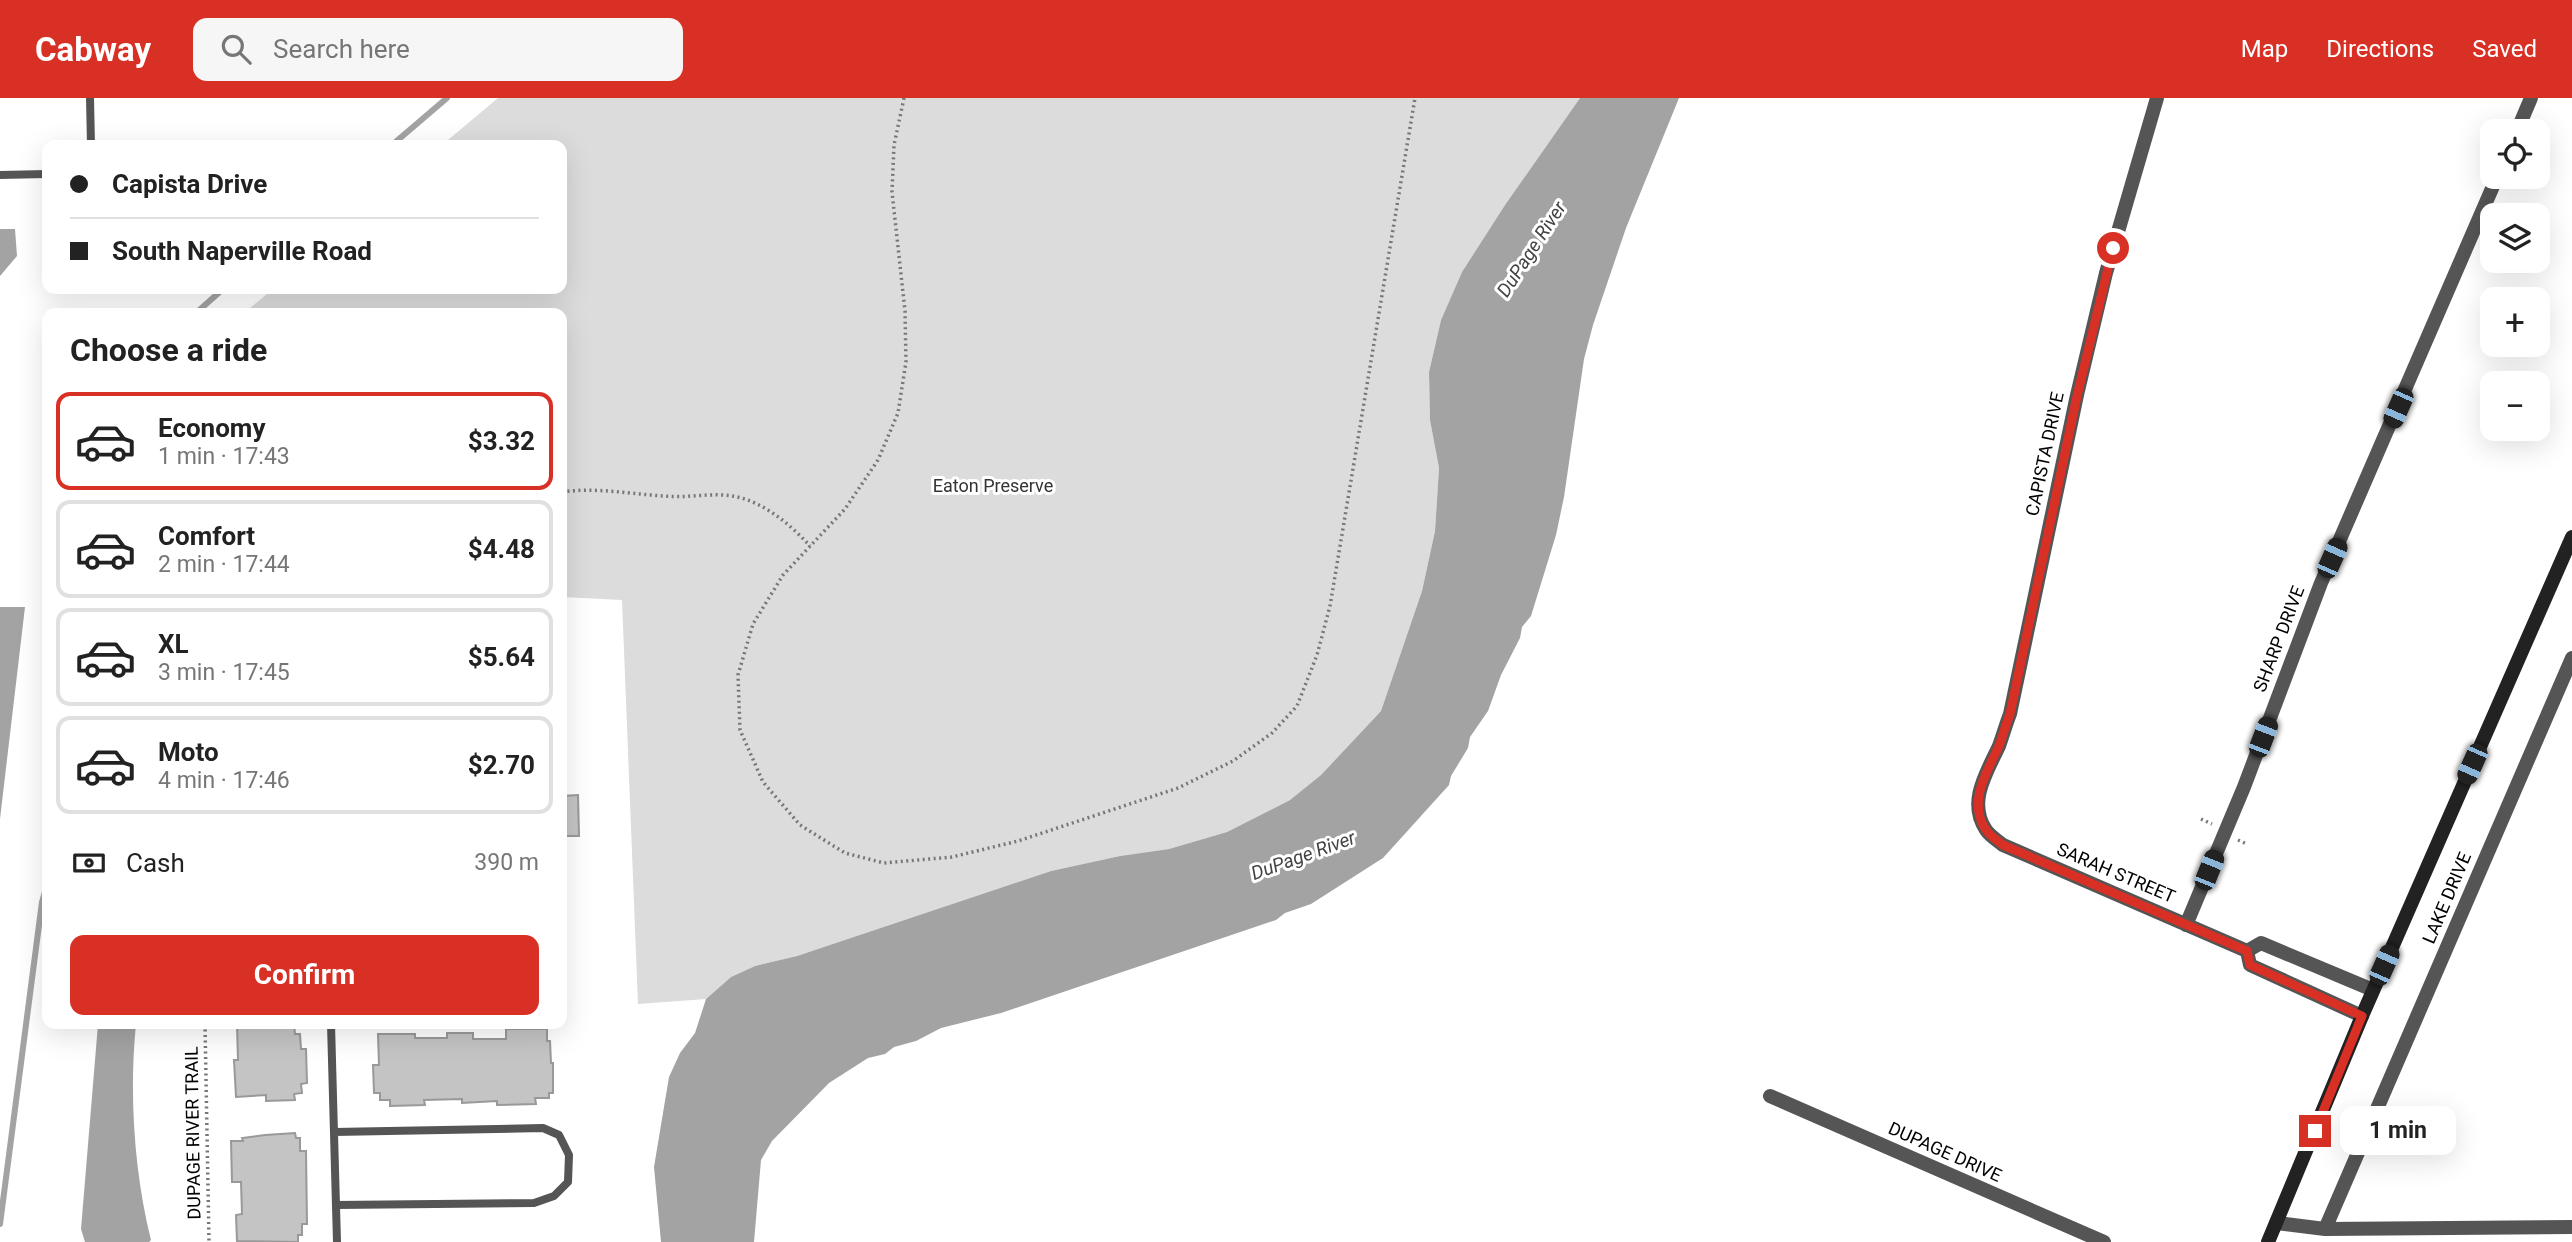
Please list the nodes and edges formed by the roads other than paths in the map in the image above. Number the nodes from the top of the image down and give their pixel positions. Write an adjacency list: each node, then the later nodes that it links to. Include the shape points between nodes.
1 (90, 98): 5 (lane)
2 (2157, 98): 11 (street, CAPISTA DRIVE, via 2100,297 2010,714 1981,785)
3 (2532, 98): 4 (street)
4 (2522, 119)
5 (91, 140)
6 (42, 174): 7 (lane)
7 (0, 175)
8 (2492, 189): 12 (street, SHARP DRIVE, via 2321,583)
9 (2572, 537): 14 (main road)
10 (2572, 658): 22 (street, LAKE DRIVE)
11 (1981, 819): 12 (street, SARAH STREET, via 1987,832 2003,845)
12 (2186, 925): 13 (street, SARAH STREET)
13 (2247, 951): 14 (street, SARAH STREET, via 2261,943); 15 (street, SARAH STREET, via 2250,965)
14 (2373, 990): 15 (main road)
15 (2362, 1016): 20 (main road)
16 (331, 1029): 18 (lane)
17 (1770, 1096): 24 (street, DUPAGE DRIVE)
18 (334, 1132): 19 (lane); 19 (lane, via 543,1128 559,1135 569,1155 568,1182 554,1196 534,1203)
19 (336, 1205): 23 (lane)
20 (2277, 1223): 22 (street); 25 (main road)
21 (2572, 1227): 22 (street)
22 (2325, 1229)
23 (337, 1242)
24 (2104, 1242)
25 (2268, 1242)

